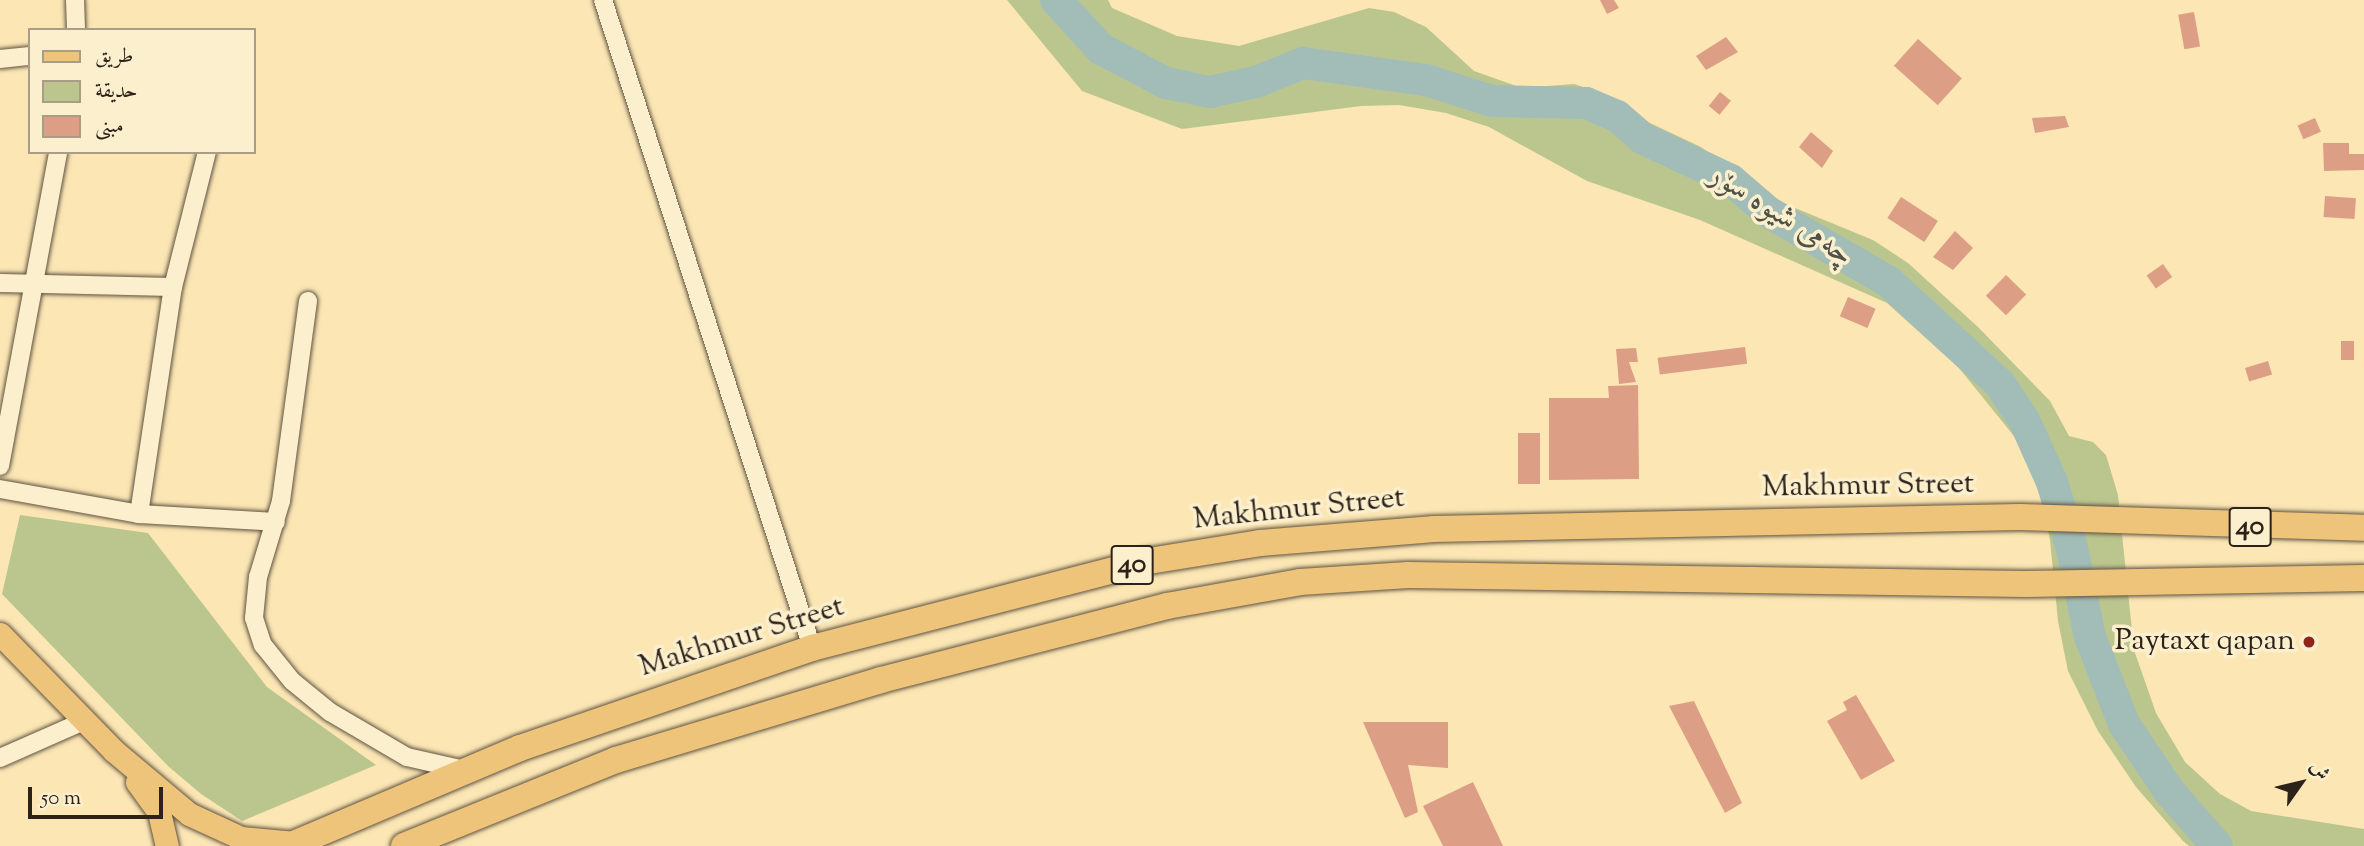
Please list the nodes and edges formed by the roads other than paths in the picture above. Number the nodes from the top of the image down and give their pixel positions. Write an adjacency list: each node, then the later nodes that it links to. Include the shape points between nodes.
1 (75, 0): 3 (street)
2 (603, 0): 21 (street)
3 (76, 28)
4 (28, 56): 5 (street)
5 (0, 59)
6 (58, 154): 9 (street)
7 (206, 154): 10 (street)
8 (0, 283): 9 (street)
9 (33, 285): 10 (street); 12 (street)
10 (173, 287): 14 (street)
11 (308, 300): 15 (street)
12 (0, 466)
13 (0, 489): 14 (street)
14 (139, 514): 15 (street)
15 (276, 522): 25 (street, via 254,599 254,618 263,645 292,681 376,741 407,757)
16 (2364, 528): 18 (highway, Makhmur Street / 40, via 2020,517 1329,534 1149,561)
17 (2364, 578): 20 (highway, 40, via 2026,584 1354,577 1207,597)
18 (990, 603): 20 (highway); 21 (highway, Makhmur Street / 40)
19 (0, 634): 22 (main road)
20 (1003, 646): 28 (highway, 40, via 616,760)
21 (812, 648): 25 (highway, Makhmur Street / 40, via 644,703)
22 (84, 721): 23 (main road); 24 (street)
23 (114, 751): 26 (main road, via 205,824 241,838); 27 (main road, via 159,812)
24 (0, 758)
25 (464, 770): 26 (highway, Makhmur Street / 40)
26 (292, 845)
27 (167, 846)
28 (404, 846)

